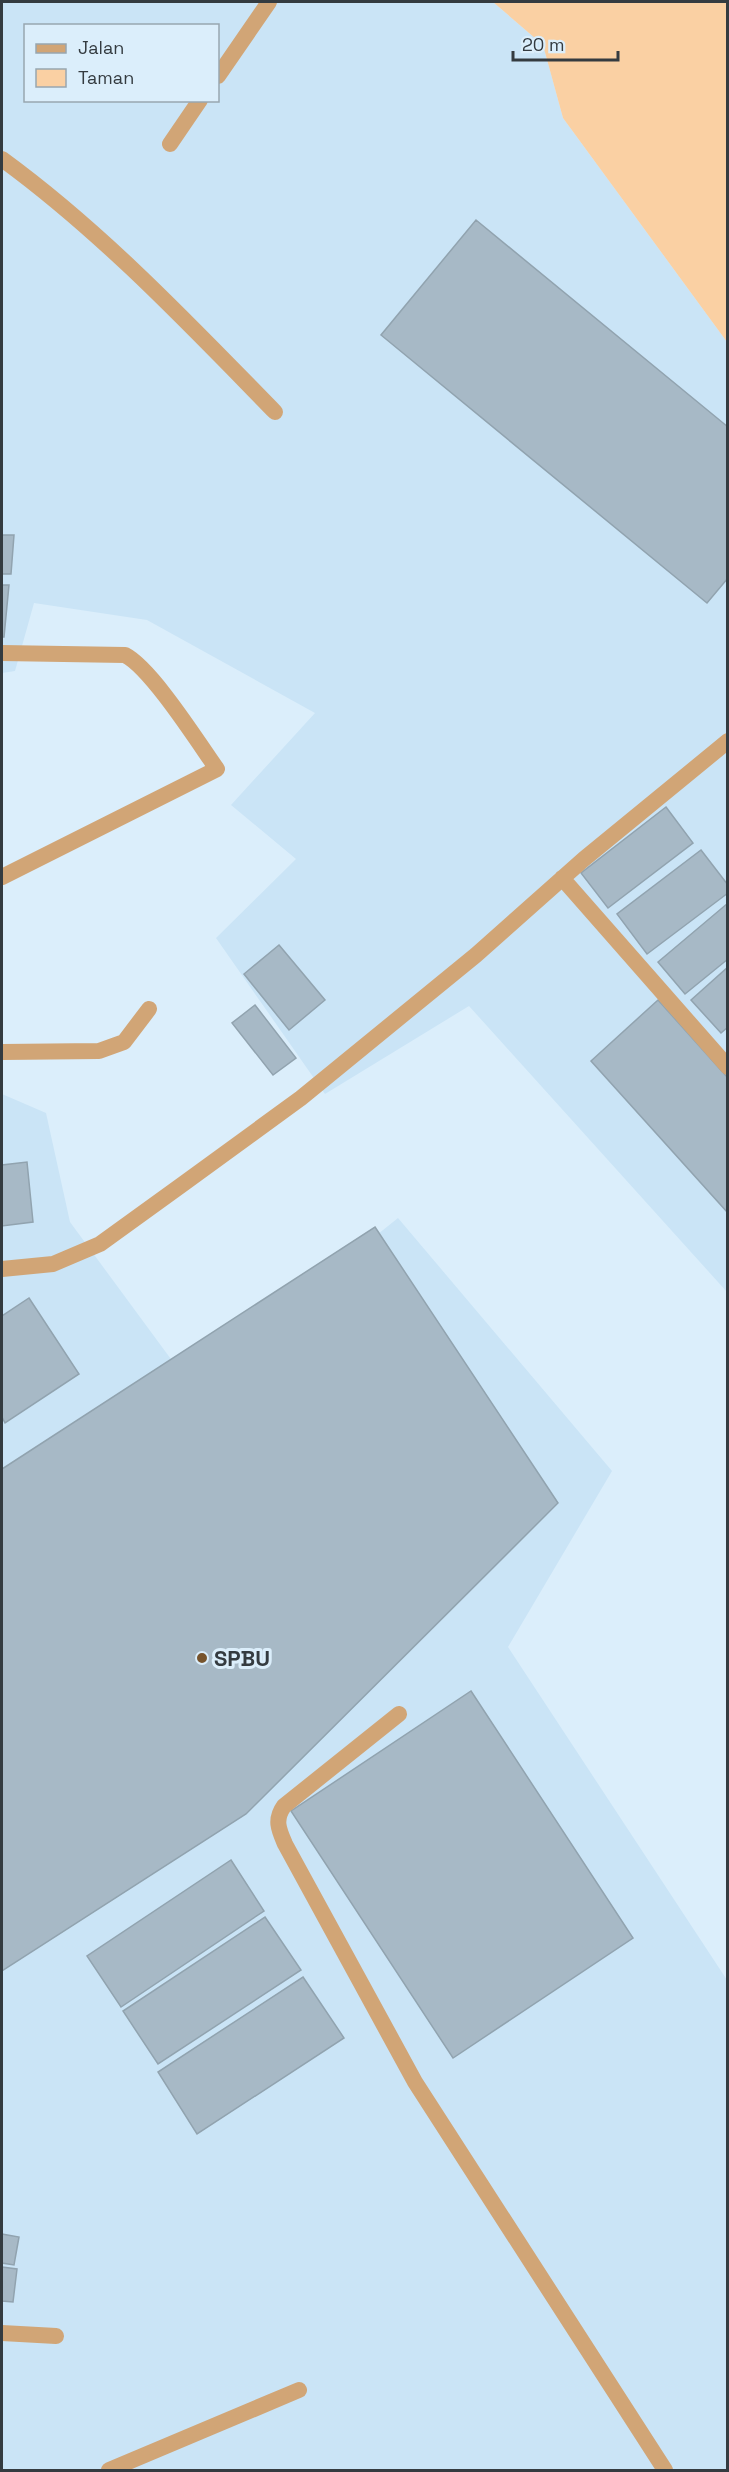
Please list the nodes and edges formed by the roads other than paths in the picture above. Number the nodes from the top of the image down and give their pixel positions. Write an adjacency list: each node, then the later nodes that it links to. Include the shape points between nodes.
1 (270, 2): 2 (street)
2 (219, 75)
3 (199, 102): 4 (street)
4 (170, 144)
5 (2, 159): 6 (street, via 45,191 159,294)
6 (275, 412)
7 (2, 653): 9 (street, via 125,655 133,659 217,769)
8 (728, 741): 10 (street)
9 (2, 877)
10 (562, 878): 13 (street); 14 (street, via 476,955 301,1098 100,1244 53,1264)
11 (149, 1009): 12 (street, via 124,1042 99,1051)
12 (2, 1052)
13 (728, 1067)
14 (2, 1269)
15 (399, 1714): 20 (street, via 284,1806 277,1823 415,2082)
16 (2, 2333): 17 (street)
17 (56, 2336)
18 (299, 2390): 19 (street)
19 (109, 2470)
20 (664, 2470)

